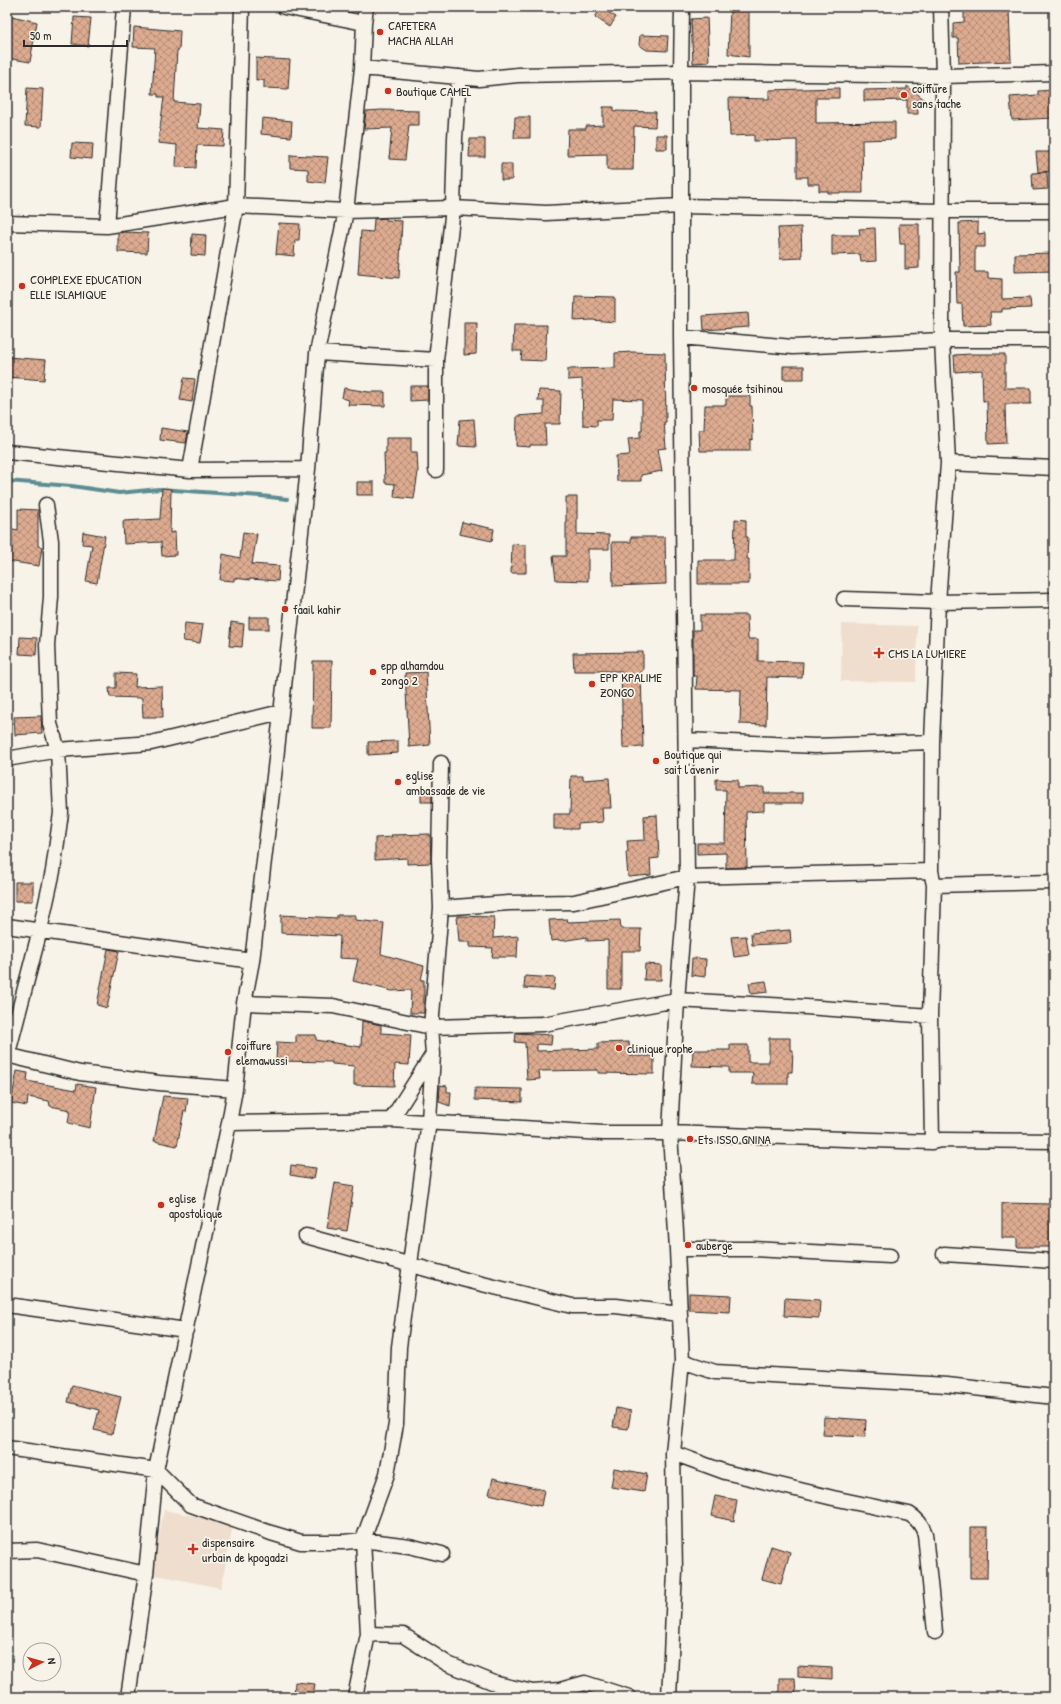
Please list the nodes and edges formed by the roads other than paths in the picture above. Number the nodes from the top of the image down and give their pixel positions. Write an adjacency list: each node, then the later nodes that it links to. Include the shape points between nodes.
1 (124, 7): 20 (street)
2 (242, 7): 13 (street)
3 (284, 7): 7 (street)
4 (366, 7): 7 (street)
5 (682, 7): 9 (street)
6 (941, 7): 11 (street)
7 (364, 23): 8 (street)
8 (362, 68): 12 (street); 16 (street)
9 (681, 72): 11 (street); 12 (street, via 518,75 479,79); 14 (street)
10 (1054, 73): 11 (street)
11 (943, 76): 17 (street)
12 (459, 77): 15 (street)
13 (236, 206): 16 (street); 20 (street); 30 (street)
14 (681, 206): 15 (street, via 546,213); 17 (street); 21 (street)
15 (453, 208): 16 (street); 25 (street)
16 (346, 211): 24 (street)
17 (942, 211): 18 (street); 22 (street)
18 (1054, 211)
19 (7, 223): 20 (street)
20 (107, 226)
21 (681, 337): 22 (street, via 793,347); 37 (street)
22 (942, 340): 23 (street); 27 (street)
23 (1054, 340)
24 (317, 354): 25 (street); 29 (street)
25 (436, 360): 31 (street)
26 (7, 452): 30 (street)
27 (948, 463): 28 (street); 35 (street)
28 (1054, 468)
29 (308, 469): 30 (street); 36 (street)
30 (190, 470)
31 (436, 470)
32 (46, 505): 39 (street, via 51,541 47,645 50,724)
33 (844, 599): 35 (street)
34 (1054, 600): 35 (street)
35 (938, 602): 38 (street)
36 (281, 712): 39 (street, via 151,744); 49 (street)
37 (686, 740): 38 (street, via 815,746); 43 (street)
38 (932, 742): 42 (street)
39 (58, 750): 40 (street); 48 (street, via 61,813 53,871)
40 (7, 759)
41 (442, 763): 46 (street, via 439,859)
42 (931, 871): 43 (street); 45 (street)
43 (687, 877): 46 (street, via 574,902); 50 (street)
44 (1054, 882): 45 (street)
45 (934, 885): 52 (street)
46 (441, 908): 53 (street)
47 (7, 926): 48 (street)
48 (40, 930): 49 (street); 55 (street)
49 (252, 961): 51 (street)
50 (677, 1000): 52 (street); 53 (street, via 543,1024); 60 (street)
51 (244, 1003): 53 (street, via 333,1006); 56 (street)
52 (930, 1016): 62 (street)
53 (430, 1026): 54 (street)
54 (433, 1054): 57 (street); 58 (street)
55 (7, 1056): 56 (street, via 80,1073)
56 (235, 1089): 59 (street)
57 (390, 1120): 58 (street); 59 (street)
58 (429, 1121): 60 (street, via 603,1133); 68 (street)
59 (229, 1123): 71 (street)
60 (670, 1133): 62 (street); 64 (street)
61 (1054, 1141): 62 (street)
62 (932, 1142)
63 (306, 1236): 68 (street)
64 (677, 1249): 66 (street, via 753,1249); 70 (street)
65 (944, 1254): 67 (street)
66 (890, 1256)
67 (1054, 1261)
68 (410, 1265): 70 (street, via 572,1306 616,1306); 77 (street, via 399,1347 396,1424 387,1474)
69 (7, 1305): 71 (street)
70 (679, 1314): 72 (street)
71 (186, 1330): 76 (street)
72 (682, 1362): 73 (street, via 715,1372 947,1385); 75 (street)
73 (1054, 1397)
74 (7, 1448): 76 (street)
75 (674, 1453): 81 (street, via 725,1472 909,1514 916,1518 925,1534); 86 (street, via 675,1571)
76 (156, 1470): 77 (street, via 191,1505 271,1534 301,1542); 80 (street)
77 (363, 1540): 79 (street, via 409,1546); 82 (street)
78 (7, 1551): 80 (street, via 37,1550)
79 (442, 1554)
80 (146, 1574): 83 (street)
81 (935, 1632)
82 (368, 1634): 84 (street); 85 (street, via 403,1635 448,1664 497,1684 533,1692 560,1690 586,1683)
83 (128, 1697)
84 (355, 1697)
85 (629, 1697)
86 (670, 1697)

